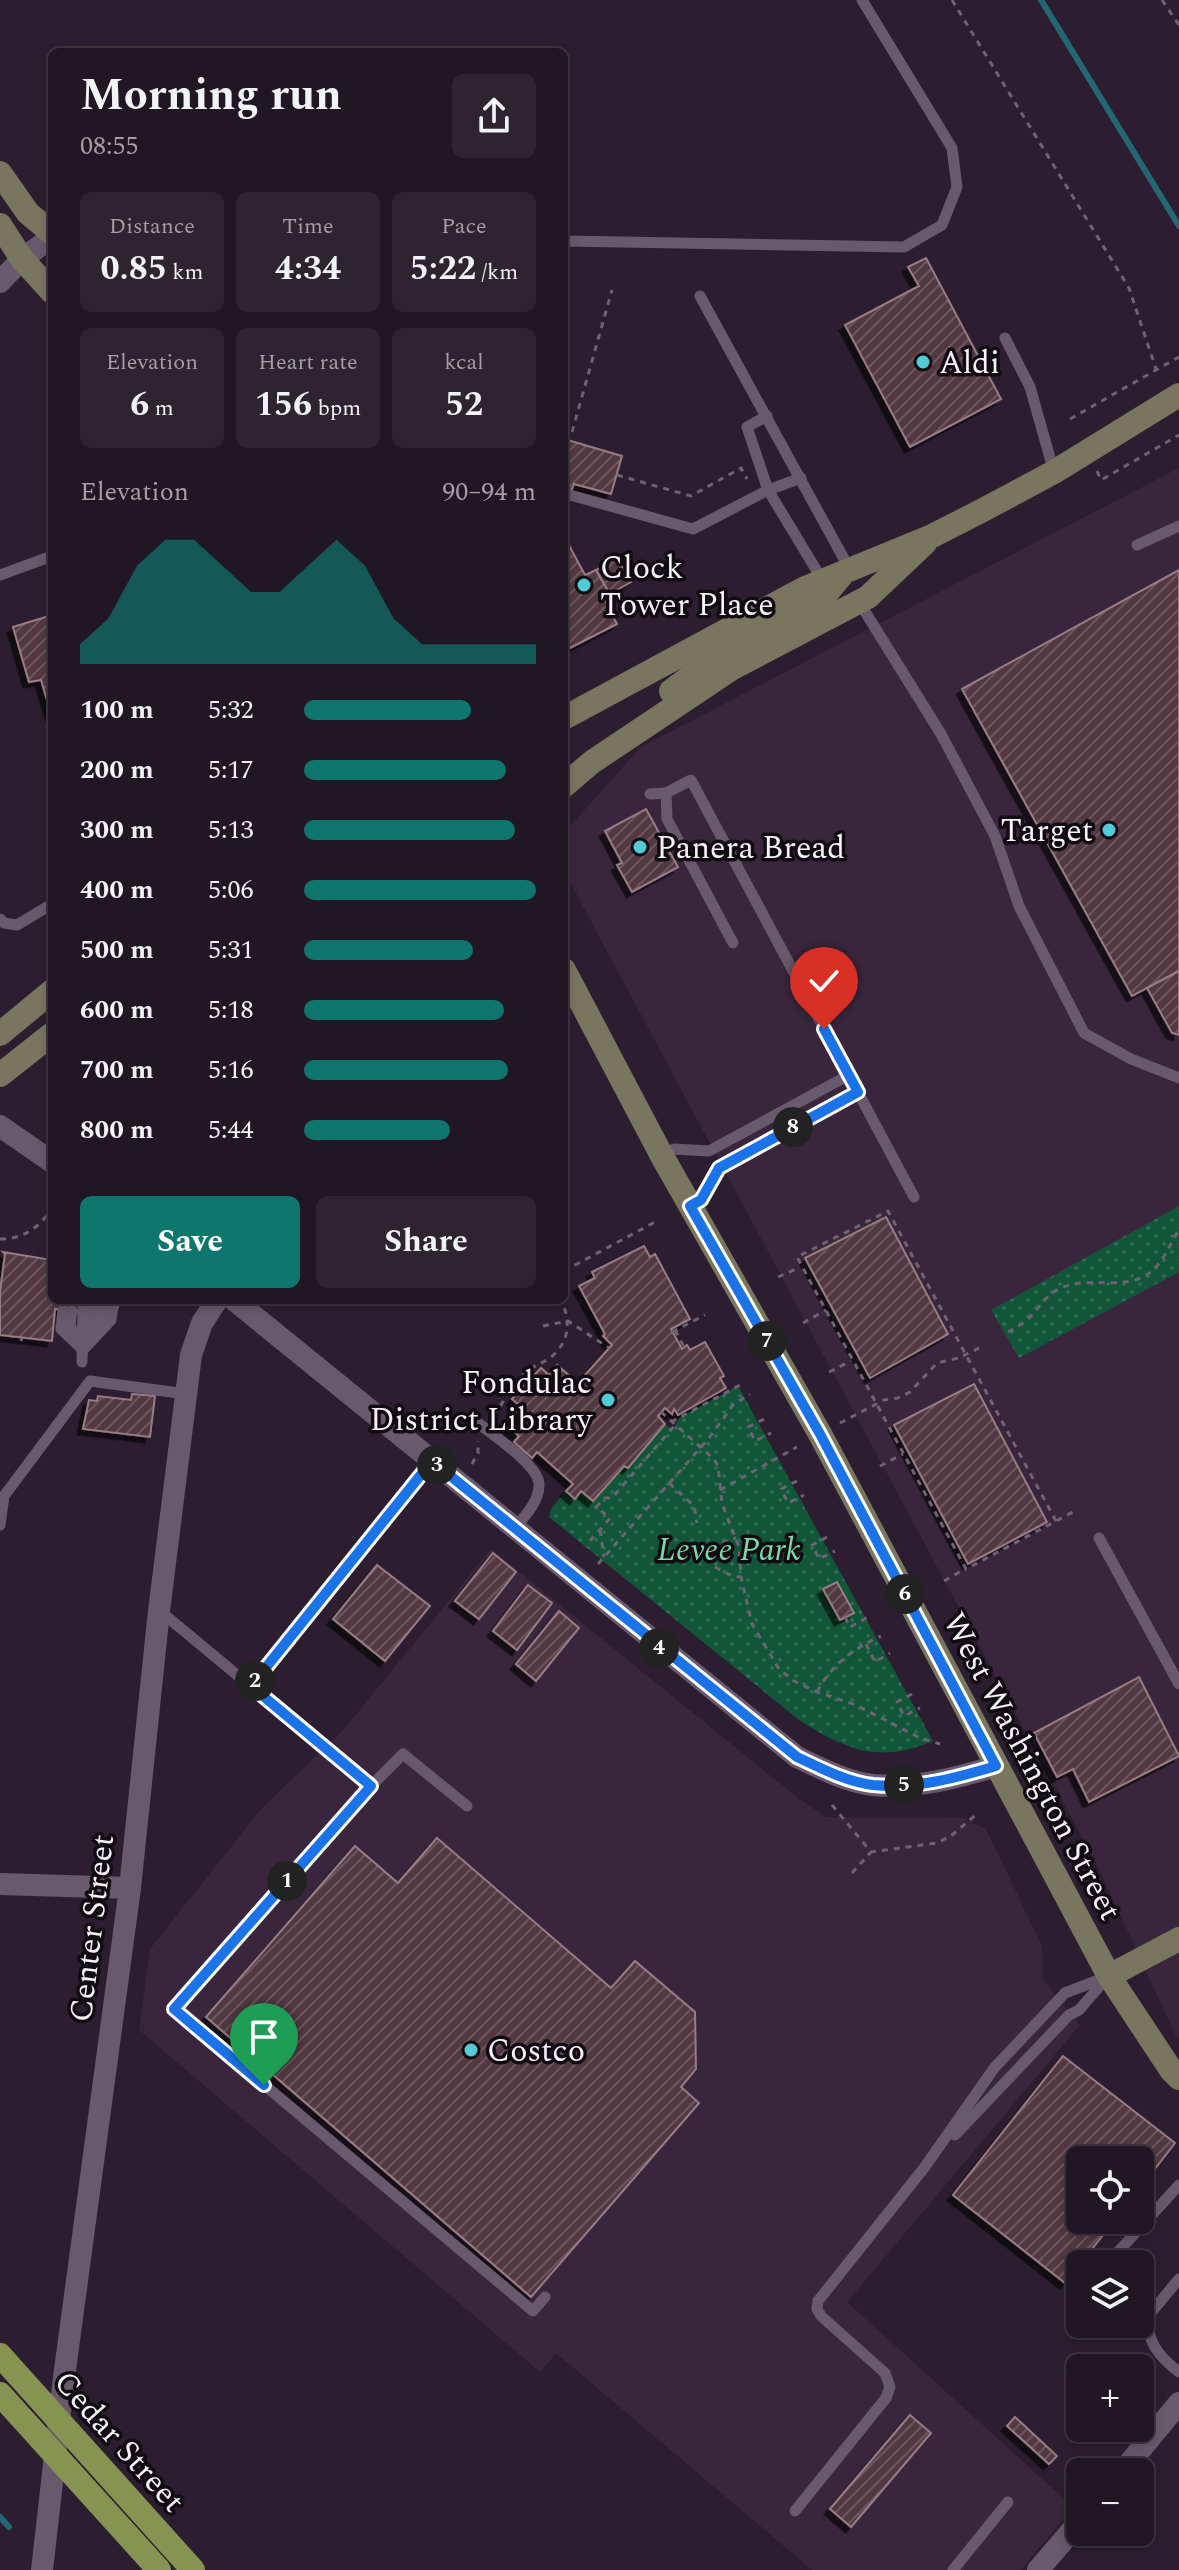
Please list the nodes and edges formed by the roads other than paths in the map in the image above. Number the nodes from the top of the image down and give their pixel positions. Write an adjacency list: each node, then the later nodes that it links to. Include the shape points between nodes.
1 (862, 0): 6 (lane, via 952,148 957,187 942,225 904,247)
2 (0, 173): 4 (main road)
3 (0, 225): 7 (main road)
4 (48, 231)
5 (48, 238): 7 (street)
6 (568, 241)
7 (22, 259): 8 (street); 9 (main road)
8 (0, 282)
9 (48, 288)
10 (700, 296): 13 (lane)
11 (1005, 338): 14 (lane, via 1030,387)
12 (1179, 395): 14 (main road)
13 (767, 416): 15 (lane); 16 (lane, via 747,427)
14 (1054, 472): 19 (main road)
15 (801, 478): 16 (lane); 22 (lane)
16 (768, 490): 17 (lane, via 693,529); 24 (lane)
17 (570, 495)
18 (1179, 526): 20 (lane)
19 (932, 536): 22 (main road); 25 (main road)
20 (1137, 545)
21 (48, 557): 23 (lane)
22 (849, 568): 24 (main road); 27 (main road, via 820,601 700,669 605,742)
23 (0, 575)
24 (823, 581): 26 (main road)
25 (859, 602): 27 (main road, via 731,669); 40 (lane, via 941,734 995,836 1019,906 1084,1033)
26 (568, 716)
27 (596, 759): 28 (main road)
28 (568, 783)
29 (666, 793): 30 (lane); 33 (lane, via 667,819); 39 (lane, via 691,780)
30 (650, 794)
31 (48, 906): 32 (lane, via 17,925)
32 (0, 919)
33 (733, 943)
34 (568, 979): 43 (main road, West Washington Street)
35 (48, 994): 36 (main road)
36 (0, 1034)
37 (48, 1037): 38 (main road)
38 (0, 1075)
39 (849, 1075): 41 (lane); 43 (lane, via 709,1151 674,1149)
40 (1179, 1078)
41 (858, 1092): 45 (lane); 46 (lane, via 719,1168 701,1200)
42 (0, 1126): 44 (street)
43 (662, 1156): 46 (main road, West Washington Street)
44 (48, 1159)
45 (914, 1197)
46 (690, 1206): 60 (main road, West Washington Street, via 820,1434)
47 (214, 1304): 51 (street, Center Street, via 191,1355)
48 (239, 1304): 53 (street)
49 (88, 1308): 50 (lane); 50 (lane, via 101,1320); 50 (lane, via 61,1329)
50 (82, 1356)
51 (186, 1394): 54 (lane, via 90,1381 4,1496); 57 (street, Center Street)
52 (473, 1419): 55 (lane, via 538,1478 535,1501)
53 (432, 1461): 55 (street); 59 (lane)
54 (0, 1525)
55 (514, 1530): 60 (street, via 797,1757 871,1785 915,1786)
56 (1099, 1538): 58 (lane)
57 (159, 1611): 59 (lane); 64 (street, Center Street)
58 (1179, 1684)
59 (251, 1686): 61 (lane)
60 (996, 1766): 66 (main road, West Washington Street)
61 (371, 1786): 62 (lane, via 403,1754); 72 (lane, via 174,2009 533,2311)
62 (467, 1806)
63 (0, 1884): 64 (street)
64 (130, 1888): 83 (street, Center Street)
65 (1179, 1939): 66 (main road)
66 (1109, 1976): 67 (main road, West Washington Street); 68 (lane); 68 (lane, via 1065,1993 995,2067)
67 (1179, 2078)
68 (924, 2168): 81 (lane, via 817,2303 823,2317 885,2373 890,2387)
69 (1179, 2185): 70 (lane)
70 (1120, 2250)
71 (1179, 2279): 73 (lane)
72 (545, 2297)
73 (1154, 2303)
74 (1149, 2338): 76 (lane)
75 (4, 2358): 85 (main road, Cedar Street)
76 (1179, 2372)
77 (4, 2398): 84 (main road, Cedar Street)
78 (1179, 2403): 79 (street)
79 (1134, 2458)
80 (1008, 2502): 86 (lane)
81 (795, 2511)
82 (1066, 2537): 87 (street)
83 (42, 2570)
84 (159, 2570)
85 (193, 2570)
86 (953, 2570)
87 (1038, 2570)

